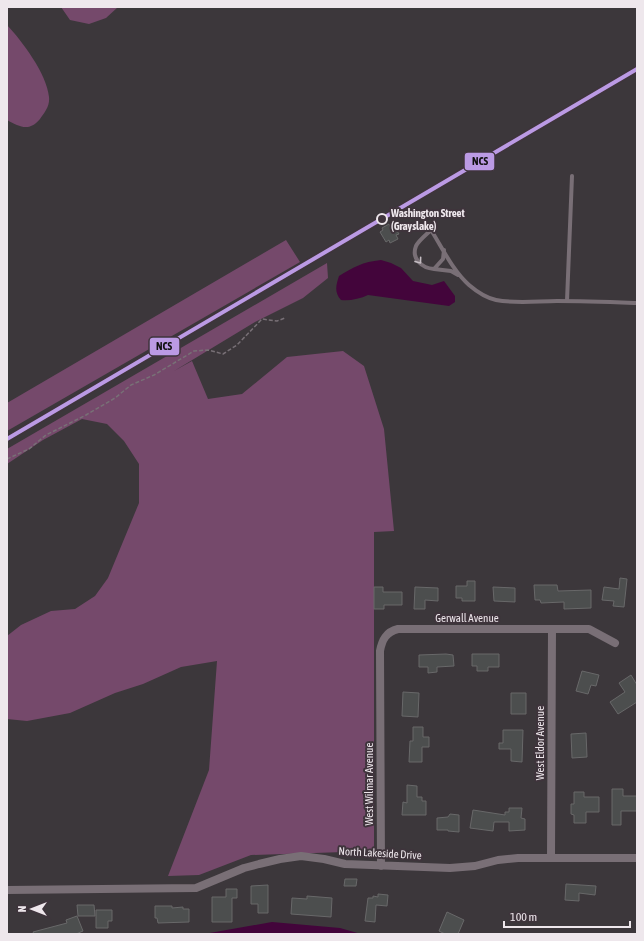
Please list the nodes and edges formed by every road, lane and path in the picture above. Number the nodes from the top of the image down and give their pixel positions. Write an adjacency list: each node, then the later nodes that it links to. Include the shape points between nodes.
1 (572, 176): 5 (lane)
2 (444, 250): 3 (lane, via 442,259); 3 (lane, one-way to 3, via 431,230 416,247 417,261 428,269); 4 (lane)
3 (434, 269): 4 (lane)
4 (458, 274): 5 (lane, via 470,286 495,300)
5 (566, 301): 6 (lane)
6 (637, 303)
7 (285, 318): 8 (path, via 277,321 262,319 237,345 223,354 208,350 194,351 154,375 131,385 115,398 46,435 29,449)
8 (7, 460)
9 (552, 629): 10 (street, Gerwall Avenue, via 589,630); 11 (street, Gerwall Avenue, via 392,630 381,643); 12 (street, West Eldor Avenue)
10 (615, 643)
11 (380, 702): 14 (street, West Wilmar Avenue)
12 (551, 858): 13 (street, North Lakeside Drive); 14 (street, North Lakeside Drive, via 498,860 475,866 450,868)
13 (637, 858)
14 (381, 866): 15 (street, North Lakeside Drive, via 345,864 301,856 244,868 196,888)
15 (7, 890)

